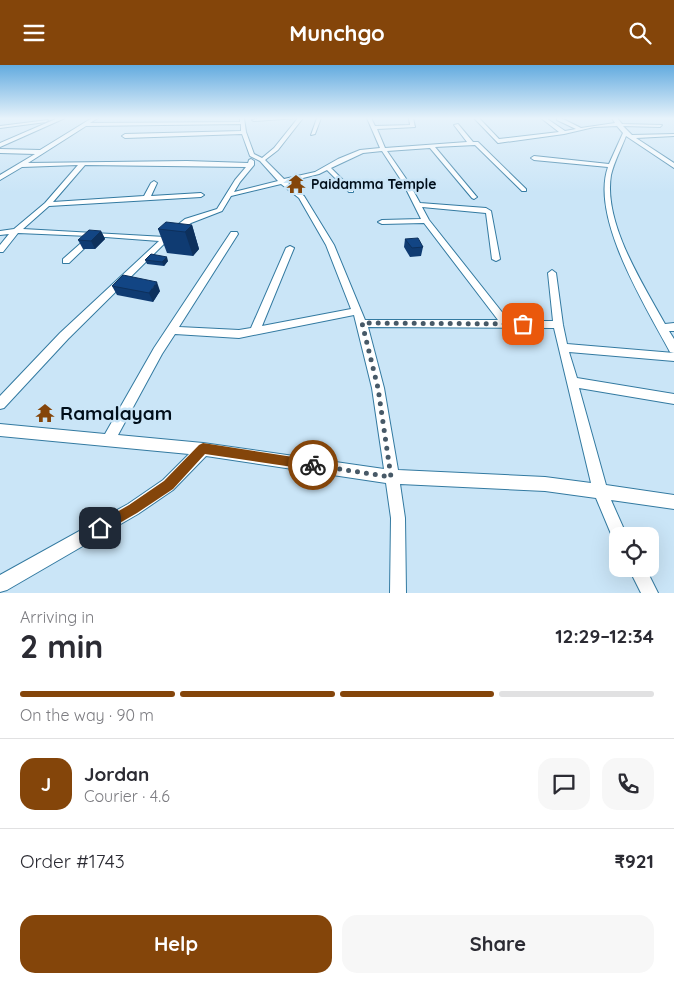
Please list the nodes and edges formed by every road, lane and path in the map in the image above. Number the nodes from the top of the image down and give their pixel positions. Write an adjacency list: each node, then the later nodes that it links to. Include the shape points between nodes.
1 (55, 143): 12 (street)
2 (249, 143): 14 (street)
3 (281, 143): 14 (street)
4 (380, 143): 10 (street)
5 (473, 143): 6 (street); 9 (street); 23 (street)
6 (477, 143)
7 (625, 143): 17 (street)
8 (640, 143): 18 (street)
9 (431, 146): 10 (street); 27 (street)
10 (383, 149): 19 (street, via 362,151); 30 (street)
11 (0, 151): 12 (street)
12 (40, 152): 16 (street)
13 (534, 158): 17 (street)
14 (255, 160): 15 (street); 21 (street); 26 (street)
15 (83, 163): 16 (street); 29 (street)
16 (20, 165): 20 (street)
17 (612, 166): 48 (street, via 608,176 607,200 618,239)
18 (674, 166)
19 (327, 167): 21 (street); 24 (street)
20 (0, 178)
21 (283, 182): 26 (street); 43 (street, via 302,197 330,245)
22 (154, 183): 28 (street)
23 (524, 190)
24 (351, 191)
25 (201, 195): 28 (street)
26 (228, 195): 37 (street, via 220,210 188,221)
27 (474, 197)
28 (146, 199): 29 (street)
29 (47, 204): 33 (street)
30 (418, 205): 31 (street); 40 (street, via 489,212)
31 (426, 221): 32 (street); 45 (street)
32 (382, 222)
33 (16, 231): 34 (street); 35 (street); 39 (street)
34 (0, 233)
35 (94, 234): 37 (street); 41 (street)
36 (234, 235): 49 (street)
37 (165, 239): 56 (street, via 71,329)
38 (290, 248): 50 (street)
39 (0, 250)
40 (496, 259)
41 (66, 261)
42 (552, 273): 46 (street)
43 (357, 311): 44 (street); 50 (street)
44 (362, 323): 45 (street); 60 (street, via 378,388)
45 (506, 324): 46 (street)
46 (558, 325): 51 (street)
47 (674, 327): 48 (street)
48 (663, 328): 52 (street)
49 (173, 330): 50 (street); 58 (street)
50 (254, 332)
51 (564, 349): 53 (street); 54 (street)
52 (674, 349)
53 (674, 357)
54 (572, 382): 55 (street); 61 (street)
55 (674, 399)
56 (0, 404)
57 (0, 430): 58 (street)
58 (109, 439): 59 (street)
59 (203, 449): 60 (street); 65 (street, via 168,485 133,509)
60 (391, 477): 61 (street, via 545,483); 66 (street, via 398,518)
61 (601, 493): 62 (street); 63 (street)
62 (674, 502)
63 (615, 527)
64 (641, 577): 67 (street)
65 (0, 586)
66 (398, 593)
67 (650, 593)

